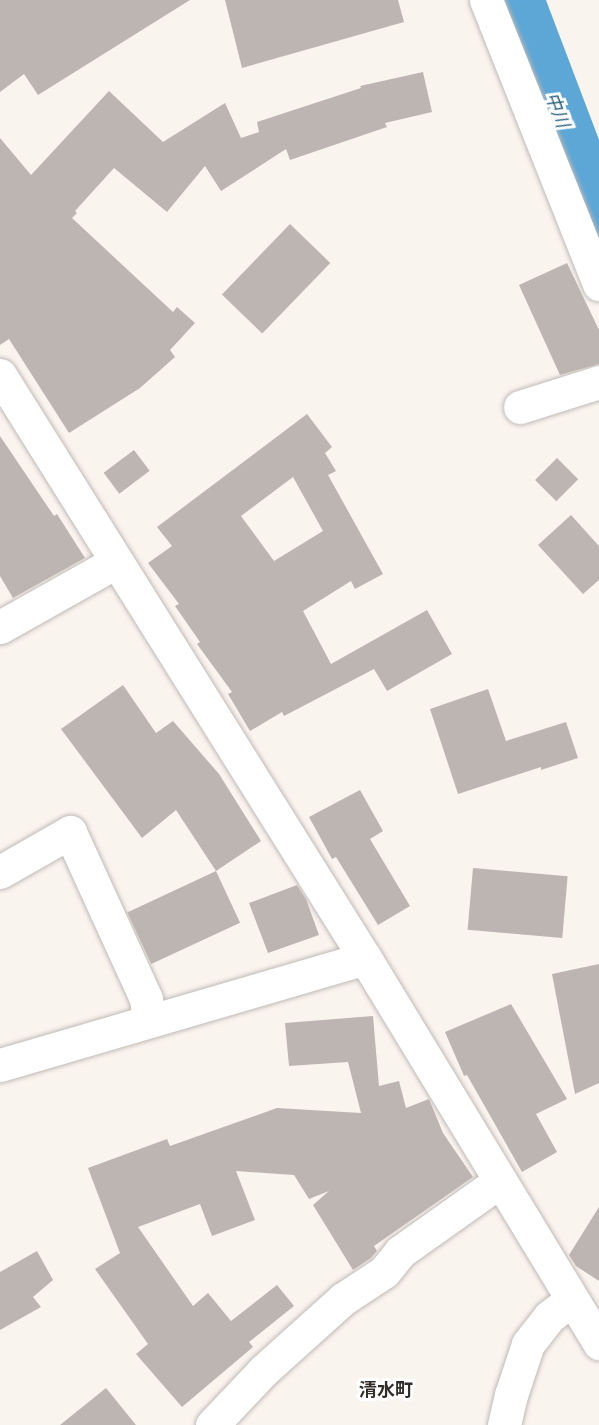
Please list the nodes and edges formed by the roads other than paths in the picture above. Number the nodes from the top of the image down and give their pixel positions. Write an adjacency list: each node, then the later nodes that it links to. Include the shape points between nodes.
1 (486, 0): 2 (street)
2 (599, 284)
3 (0, 375): 6 (street)
4 (599, 382): 5 (street)
5 (520, 407)
6 (116, 562): 7 (street); 9 (street)
7 (0, 627)
8 (0, 872): 10 (street, via 70,832 146,999)
9 (365, 958): 10 (street); 12 (street)
10 (149, 1022): 11 (street)
11 (0, 1065)
12 (500, 1180): 13 (street); 15 (street, via 400,1252 384,1272 343,1299 263,1371)
13 (572, 1299): 14 (street); 16 (street, via 549,1317 528,1344)
14 (599, 1343)
15 (212, 1425)
16 (504, 1425)

